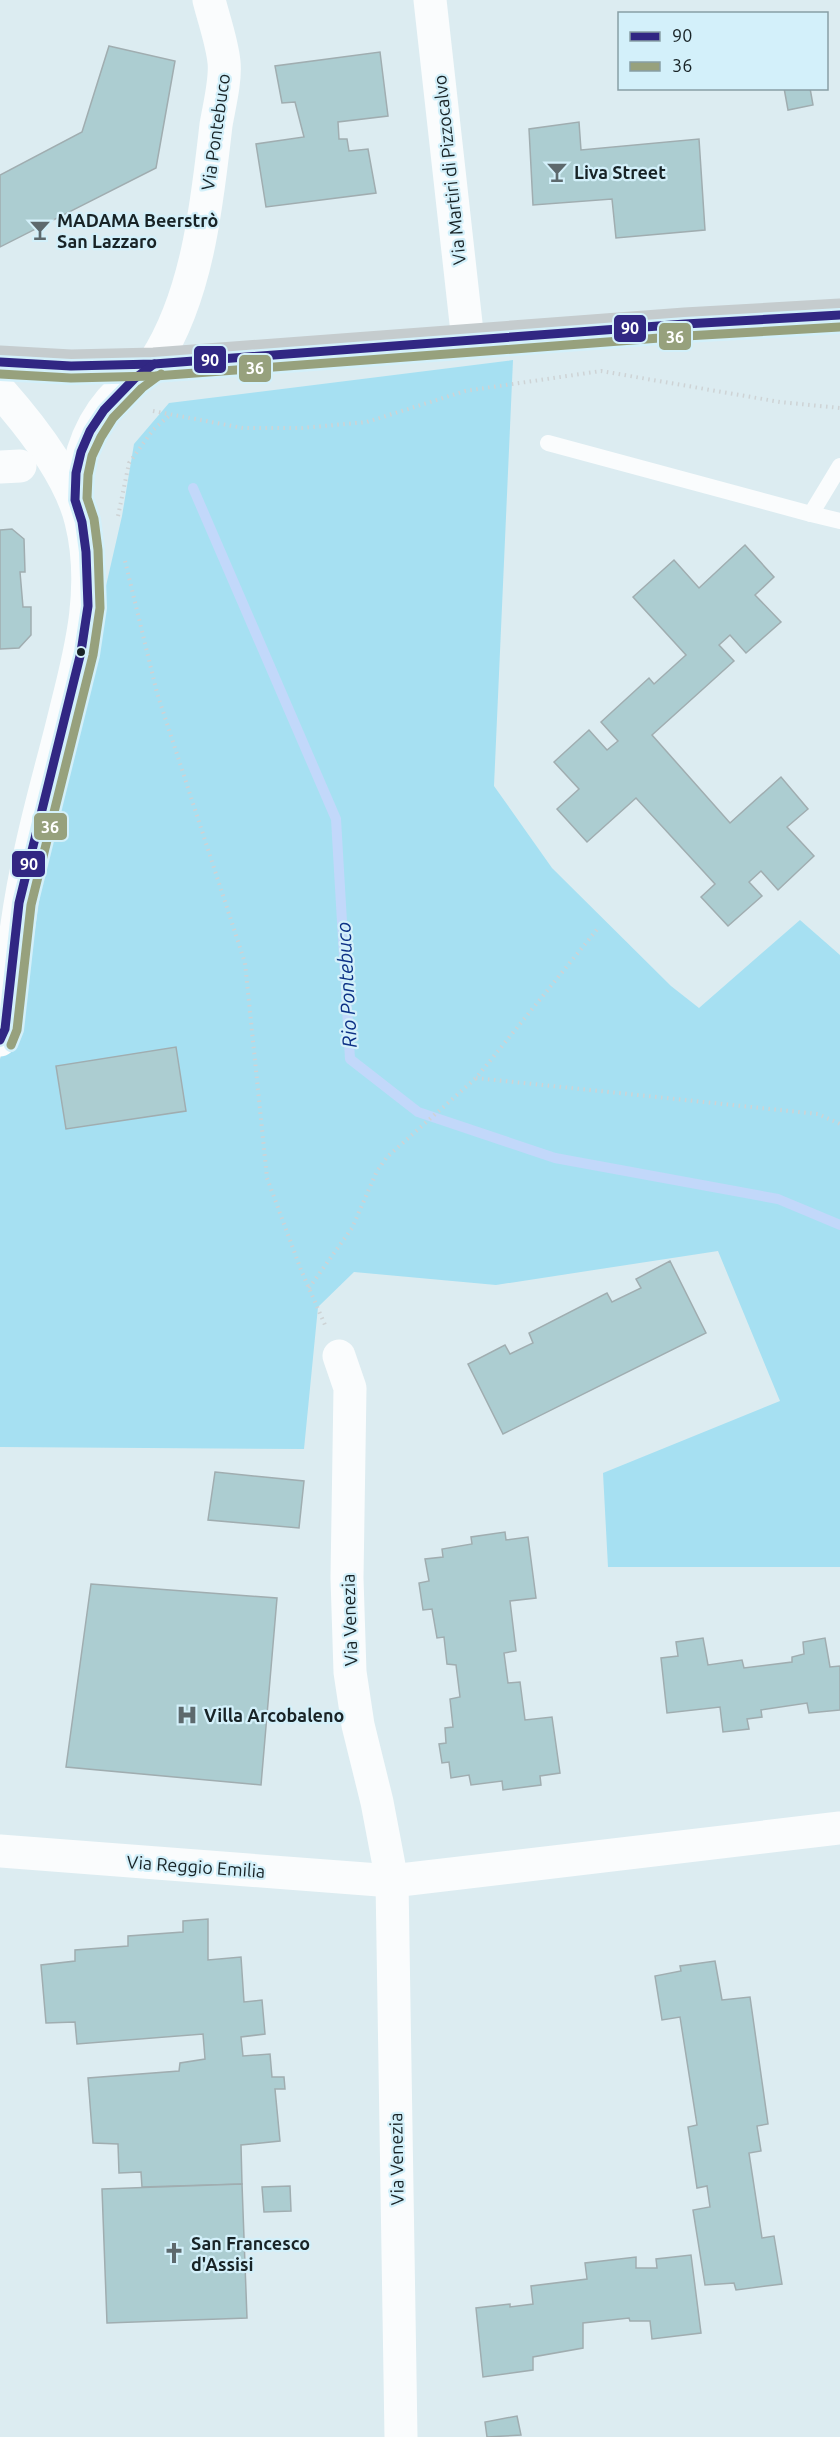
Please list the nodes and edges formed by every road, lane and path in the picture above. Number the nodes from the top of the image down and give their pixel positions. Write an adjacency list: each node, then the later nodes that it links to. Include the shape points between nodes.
1 (209, 0): 6 (street, Via Pontebuco, via 224,63 209,183 189,290)
2 (430, 0): 4 (street, Via Martiri di Pizzocalvo)
3 (840, 315): 4 (street)
4 (468, 340): 6 (street)
5 (0, 362): 6 (street, via 71,366)
6 (154, 363): 13 (street, via 116,395 90,431 76,473)
7 (0, 391): 13 (street, via 51,458)
8 (840, 408): 10 (path, via 780,402 601,370 465,391 367,422 243,428)
9 (152, 411): 10 (path)
10 (170, 415): 16 (path, via 153,430 129,463)
11 (548, 443): 14 (lane)
12 (840, 466): 14 (lane)
13 (75, 500): 19 (street, via 86,552 88,606 81,652 19,903 5,1029)
14 (811, 514): 15 (lane)
15 (840, 521)
16 (116, 524)
17 (124, 558): 22 (path, via 157,693 245,963 267,1178)
18 (599, 927): 20 (path)
19 (0, 1040)
20 (476, 1078): 21 (path, via 818,1114); 22 (path, via 387,1157 376,1171 352,1228)
21 (840, 1124)
22 (308, 1288): 23 (path)
23 (339, 1356): 26 (street, Via Venezia, via 350,1388 350,1672)
24 (840, 1828): 26 (street)
25 (0, 1851): 26 (street, Via Reggio Emilia)
26 (392, 1881): 27 (street, Via Venezia)
27 (400, 2437)

